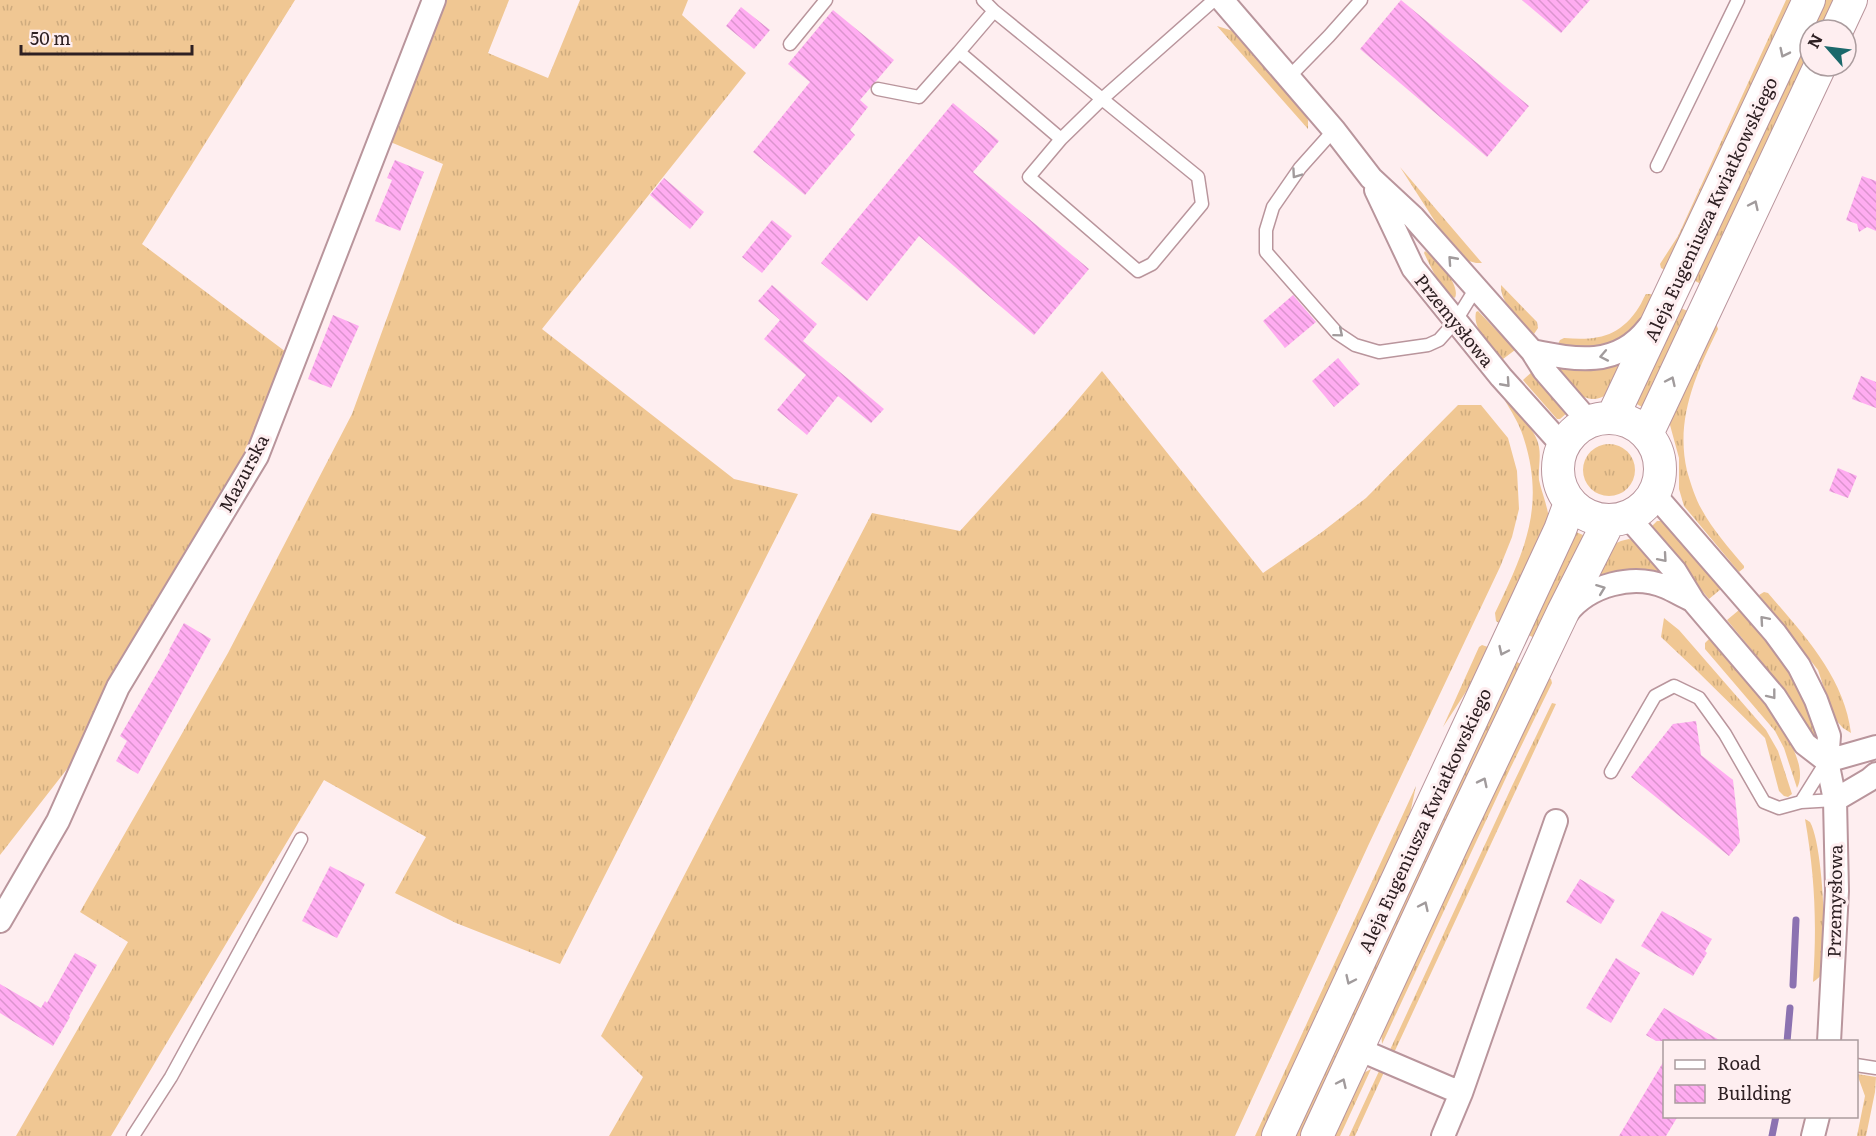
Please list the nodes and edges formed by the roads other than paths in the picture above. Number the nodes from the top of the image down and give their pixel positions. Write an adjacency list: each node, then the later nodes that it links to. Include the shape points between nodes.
1 (434, 0): 42 (street, Mazurska, via 257,456 118,687 58,821)
2 (826, 0): 12 (lane)
3 (983, 0): 10 (lane)
4 (1215, 0): 17 (lane)
5 (1222, 0): 14 (street, Przemysłowa)
6 (1361, 0): 14 (lane)
7 (1738, 0): 20 (lane)
8 (1809, 0): 23 (street, Aleja Eugeniusza Kwiatkowskiego, one-way to 23)
9 (1851, 0): 11 (street)
10 (994, 11): 13 (lane); 17 (lane)
11 (1843, 18)
12 (790, 44)
13 (959, 52): 16 (lane, via 919,97); 19 (lane)
14 (1288, 78): 18 (street, Przemysłowa)
15 (1814, 78): 27 (street, Aleja Eugeniusza Kwiatkowskiego, one-way to 15)
16 (878, 89)
17 (1102, 99): 19 (lane); 19 (lane, via 1198,177 1202,204 1152,264 1138,271 1029,177)
18 (1334, 130): 21 (street, Przemysłowa); 24 (lane, one-way to 24, via 1300,168 1273,207 1266,230 1266,252 1337,333 1355,345 1379,352 1428,345 1439,340)
19 (1061, 139)
20 (1657, 166)
21 (1371, 178): 22 (street, Przemysłowa, one-way to 21, via 1413,217); 24 (street, Przemysłowa, via 1413,268)
22 (1476, 288): 24 (lane); 25 (street, Przemysłowa)
23 (1664, 308): 25 (street, one-way to 25, via 1627,349 1607,357 1584,359); 26 (street, Aleja Eugeniusza Kwiatkowskiego)
24 (1455, 322): 28 (street, Przemysłowa, one-way to 28)
25 (1532, 351): 26 (street, Przemysłowa, via 1544,370)
26 (1600, 420): 27 (street, via 1631,423); 28 (street, via 1574,432)
27 (1647, 435): 29 (street, via 1656,447 1660,463)
28 (1563, 446): 30 (street, via 1558,476)
29 (1654, 494): 31 (street, via 1643,507); 35 (street, Przemysłowa, one-way to 29, via 1829,735 1799,666)
30 (1570, 503): 31 (street, via 1594,519); 50 (street, Aleja Eugeniusza Kwiatkowskiego, one-way to 50)
31 (1618, 519): 32 (street, one-way to 32, via 1675,571); 33 (street, Aleja Eugeniusza Kwiatkowskiego)
32 (1694, 602): 33 (street, one-way to 32, via 1576,602 1596,590 1620,583 1665,586); 35 (street, one-way to 35, via 1775,697 1805,744)
33 (1557, 626): 44 (street, Aleja Eugeniusza Kwiatkowskiego, one-way to 33)
34 (1876, 747): 35 (street)
35 (1827, 761): 38 (street, Przemysłowa); 39 (lane)
36 (1611, 772): 39 (lane, via 1655,696 1674,686 1699,698 1764,802 1779,808)
37 (1876, 774): 38 (street)
38 (1835, 800): 39 (lane); 43 (street, Przemysłowa, via 1837,891)
39 (1801, 802)
40 (1556, 821): 47 (street)
41 (301, 839): 49 (lane, via 171,1077)
42 (0, 921)
43 (1829, 1040)
44 (1358, 1049): 47 (street); 51 (street, Aleja Eugeniusza Kwiatkowskiego, one-way to 44)
45 (1858, 1065): 46 (lane)
46 (1876, 1068)
47 (1461, 1093): 52 (street)
48 (1818, 1118): 53 (street)
49 (133, 1136)
50 (1278, 1136)
51 (1317, 1136)
52 (1443, 1136)
53 (1813, 1136)

